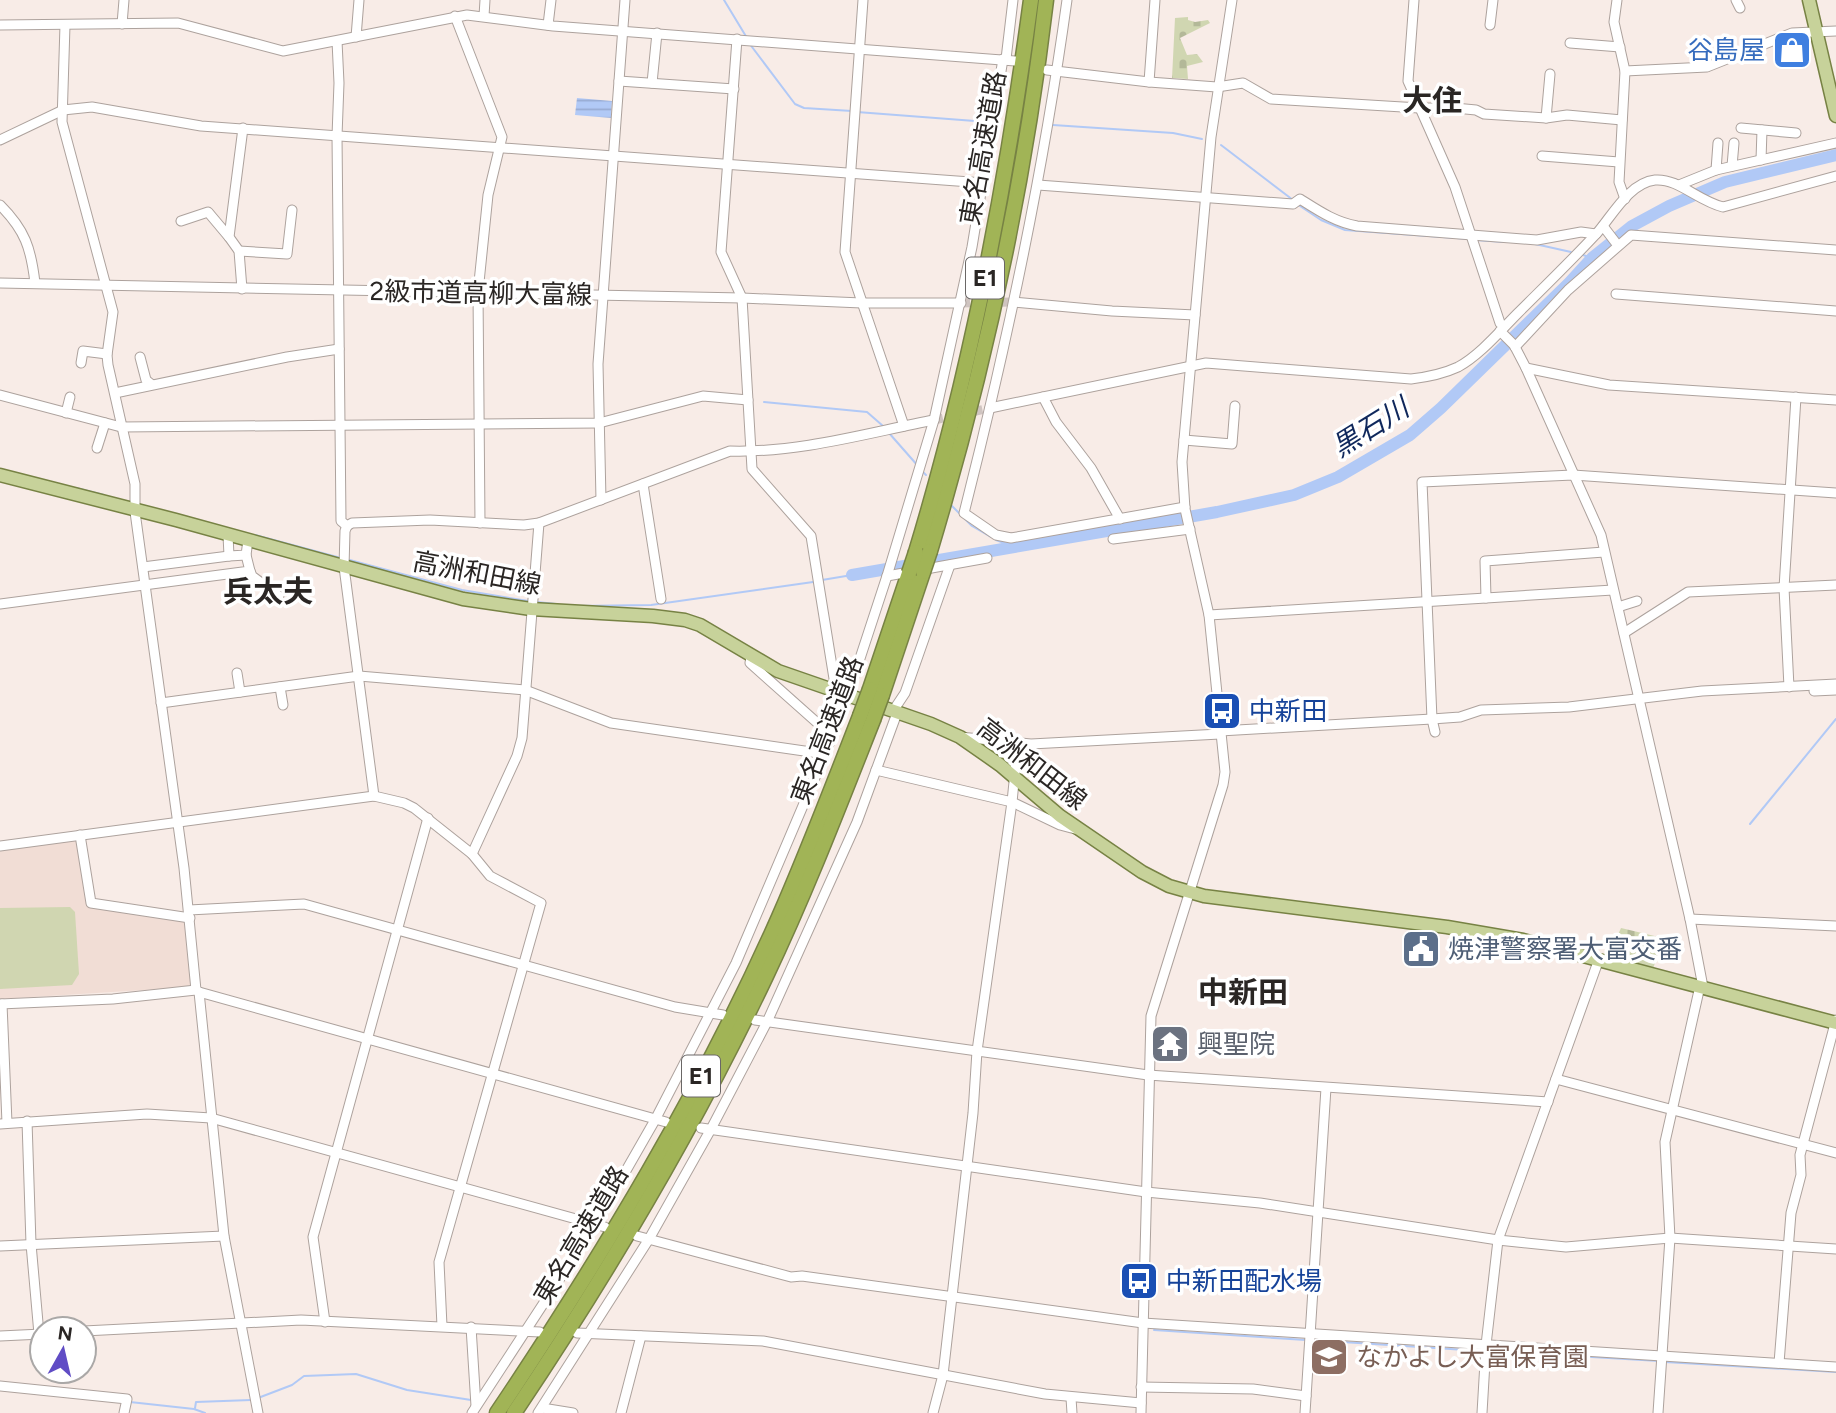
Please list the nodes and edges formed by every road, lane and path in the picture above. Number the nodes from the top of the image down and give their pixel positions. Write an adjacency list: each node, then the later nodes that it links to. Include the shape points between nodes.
1 (124, 0): 19 (street)
2 (359, 0): 28 (street)
3 (485, 0): 18 (street)
4 (551, 0): 22 (street)
5 (625, 0): 24 (street)
6 (863, 0): 33 (street)
7 (1013, 0): 34 (street)
8 (1031, 0): 140 (highway, 東名高速道路 / E1, via 1009,157 978,316)
9 (1046, 0): 140 (highway, 東名高速道路 / E1, via 1007,243 977,380)
10 (1067, 0): 35 (street)
11 (1155, 0): 39 (street)
12 (1232, 0): 41 (street)
13 (1414, 0): 43 (street, via 1408,81)
14 (1493, 0): 23 (street)
15 (1617, 0): 32 (street, via 1614,22)
16 (1809, 0): 25 (main road)
17 (454, 16): 18 (street); 28 (street); 57 (street, via 502,137)
18 (484, 16): 22 (street)
19 (122, 24): 21 (street); 30 (street, via 177,23 283,51)
20 (0, 25): 21 (street)
21 (65, 25): 44 (street)
22 (548, 25): 24 (street)
23 (1490, 25)
24 (623, 30): 27 (street); 38 (street)
25 (1818, 31): 26 (street); 36 (street, via 1792,33 1707,67); 45 (main road)
26 (1836, 31)
27 (657, 33): 29 (street); 40 (street)
28 (356, 37): 30 (street)
29 (737, 39): 33 (street); 42 (street)
30 (337, 41): 52 (street)
31 (1570, 43): 32 (street)
32 (1620, 47): 36 (street)
33 (860, 48): 34 (street); 65 (street)
34 (1008, 60): 67 (street)
35 (1052, 71): 39 (street); 69 (street)
36 (1625, 71): 47 (street)
37 (1550, 74): 46 (street)
38 (619, 80): 40 (street); 58 (street)
39 (1149, 82): 41 (street)
40 (652, 83): 42 (street)
41 (1217, 87): 43 (street, via 1243,83 1271,99); 70 (street)
42 (734, 89): 62 (street)
43 (1419, 108): 46 (street); 77 (street, via 1455,187)
44 (63, 110): 48 (street, via 92,107 201,126); 53 (street); 83 (street, via 62,122)
45 (1836, 116)
46 (1546, 118): 47 (street, via 1567,114)
47 (1622, 120): 61 (street)
48 (243, 128): 52 (street); 76 (street)
49 (1741, 128): 50 (street)
50 (1762, 130): 51 (street); 60 (street)
51 (1796, 133)
52 (337, 136): 57 (street); 85 (street)
53 (0, 140)
54 (1718, 143): 64 (street)
55 (1734, 143): 63 (street)
56 (1836, 143): 60 (street)
57 (499, 149): 58 (street); 86 (street, via 488,195)
58 (613, 156): 62 (street); 88 (street)
59 (1542, 156): 61 (street)
60 (1761, 160): 63 (street)
61 (1619, 162): 71 (street)
62 (729, 163): 65 (street); 89 (street, via 721,252)
63 (1732, 166): 64 (street)
64 (1716, 170): 68 (street)
65 (850, 173): 67 (street); 91 (street, via 845,253)
66 (1836, 176): 68 (street, via 1723,207 1708,204)
67 (984, 183): 92 (street)
68 (1679, 185): 71 (street, via 1652,180)
69 (1038, 186): 70 (street); 90 (street)
70 (1207, 199): 77 (street, via 1297,202 1342,223); 94 (street)
71 (1625, 199): 75 (street)
72 (0, 205): 82 (street, via 29,246)
73 (292, 211): 80 (street, via 287,254)
74 (181, 221): 76 (street, via 208,212)
75 (1602, 231): 77 (street, via 1537,240); 78 (street); 95 (street)
76 (229, 237): 80 (street)
77 (1472, 238): 95 (street)
78 (1616, 243)
79 (1836, 250): 96 (street, via 1630,235)
80 (239, 251): 84 (street)
81 (0, 283): 82 (street, 2級市道高柳大富線)
82 (35, 284): 83 (street, 2級市道高柳大富線)
83 (106, 285): 84 (street, 2級市道高柳大富線); 98 (street, via 113,313)
84 (242, 289): 85 (street, 2級市道高柳大富線)
85 (339, 290): 86 (street, 2級市道高柳大富線); 97 (street)
86 (478, 292): 88 (street, 2級市道高柳大富線); 117 (street)
87 (1616, 294): 93 (street)
88 (603, 296): 89 (street, 2級市道高柳大富線); 116 (street)
89 (742, 298): 91 (street, 2級市道高柳大富線); 109 (street)
90 (1014, 302): 94 (street); 112 (street)
91 (862, 303): 92 (street, 2級市道高柳大富線); 119 (street)
92 (961, 303): 114 (street)
93 (1836, 311)
94 (1195, 315): 101 (street)
95 (1503, 330): 96 (street); 101 (street, via 1459,366 1427,377 1206,363)
96 (1514, 346): 102 (street)
97 (339, 349): 103 (street); 118 (street)
98 (107, 354): 100 (street, via 83,351); 104 (street)
99 (140, 357): 103 (street)
100 (81, 363)
101 (1190, 366): 107 (street); 121 (street)
102 (1526, 368): 108 (street, via 1609,384); 125 (street)
103 (151, 384): 104 (street)
104 (115, 393): 120 (street)
105 (0, 395): 113 (street)
106 (70, 397): 113 (street)
107 (1043, 397): 112 (street); 132 (street)
108 (1796, 397): 110 (street); 127 (street)
109 (748, 400): 116 (street, via 704,396); 123 (street)
110 (1836, 400)
111 (1235, 406): 121 (street, via 1232,444)
112 (990, 408): 132 (street, via 964,513 996,535 1011,538)
113 (66, 413): 115 (street)
114 (934, 420): 119 (street); 149 (street)
115 (105, 423): 120 (street); 122 (street)
116 (599, 423): 117 (street); 129 (street)
117 (479, 424): 118 (street); 133 (street)
118 (340, 426): 120 (street); 135 (street, via 341,522)
119 (904, 426): 123 (street)
120 (121, 427): 131 (street, via 135,484)
121 (1184, 440): 130 (street)
122 (97, 448)
123 (751, 452): 126 (street, via 730,451); 173 (street, via 752,469 811,536)
124 (0, 475): 131 (main road, 高洲和田線)
125 (1573, 475): 127 (street); 141 (street, via 1601,535); 158 (street, via 1422,482)
126 (643, 484): 129 (street); 156 (street)
127 (1791, 490): 128 (street); 152 (street)
128 (1836, 493)
129 (601, 500): 134 (street)
130 (1185, 508): 132 (street); 136 (street)
131 (135, 512): 137 (main road, 高洲和田線); 146 (street)
132 (1120, 519)
133 (480, 523): 134 (street); 135 (street, via 430,520)
134 (539, 523): 161 (street)
135 (347, 526): 147 (street)
136 (1190, 527): 138 (street); 162 (street)
137 (228, 535): 139 (main road, 高洲和田線); 143 (street)
138 (1113, 539)
139 (248, 540): 142 (street); 147 (main road, 高洲和田線)
140 (923, 552): 178 (highway, 東名高速道路 / E1, bridge); 178 (highway, 東名高速道路 / E1, bridge, via 909,573 870,689)
141 (1604, 552): 153 (street); 155 (street, via 1485,561)
142 (246, 555): 143 (street); 148 (street)
143 (229, 556): 146 (street)
144 (987, 558): 145 (street)
145 (950, 565): 149 (street); 177 (street)
146 (143, 567): 150 (street)
147 (344, 567): 161 (main road, 高洲和田線, via 463,599); 166 (street)
148 (250, 571): 150 (street); 154 (street)
149 (888, 574): 173 (street)
150 (145, 584): 159 (street); 175 (street)
151 (1836, 585): 152 (street)
152 (1784, 588): 163 (street, via 1689,592); 169 (street)
153 (1613, 590): 155 (street); 160 (street)
154 (279, 596)
155 (1486, 598): 158 (street)
156 (661, 599)
157 (1637, 601): 160 (street)
158 (1427, 602): 162 (street); 179 (street)
159 (0, 604)
160 (1618, 607): 163 (street)
161 (531, 609): 164 (main road, 高洲和田線, via 685,620 714,632); 170 (street)
162 (1209, 615): 180 (street)
163 (1624, 633): 174 (street)
164 (751, 657): 173 (main road, 高洲和田線); 182 (street, via 750,663)
165 (237, 673): 172 (street)
166 (359, 676): 168 (street); 170 (street); 188 (street)
167 (1836, 684): 169 (street)
168 (280, 687): 172 (street); 176 (street)
169 (1789, 687): 174 (street)
170 (525, 690): 185 (street, via 611,723); 195 (street, via 517,756)
171 (1836, 691): 174 (street)
172 (240, 692): 175 (street)
173 (842, 693): 177 (main road, 高洲和田線); 182 (street)
174 (1638, 698): 179 (street, via 1569,707 1481,710); 198 (street)
175 (161, 703): 191 (street)
176 (282, 705)
177 (895, 712): 183 (main road, 高洲和田線); 186 (street)
178 (867, 718): 272 (highway, 東名高速道路 / E1, via 779,917 708,1062 601,1251); 273 (highway, 東名高速道路 / E1, via 829,832 737,1036 613,1258)
179 (1432, 719): 180 (street); 181 (street)
180 (1220, 732): 184 (street); 196 (street, via 1223,785)
181 (1435, 732)
182 (832, 736): 185 (street)
183 (960, 737): 184 (street); 187 (main road, 高洲和田線)
184 (1018, 742): 187 (street)
185 (825, 754): 206 (street)
186 (876, 771): 189 (street); 209 (street)
187 (1014, 776): 189 (street); 192 (main road, 高洲和田線)
188 (373, 796): 190 (street, via 404,803); 191 (street)
189 (1012, 802): 192 (street); 212 (street)
190 (428, 818): 195 (street); 200 (street)
191 (176, 822): 193 (street); 197 (street)
192 (1079, 830): 196 (main road, 高洲和田線, via 1142,872)
193 (80, 835): 194 (street); 197 (street, via 91,903)
194 (0, 846)
195 (472, 854): 202 (street, via 491,876 541,903)
196 (1189, 892): 201 (main road, 高洲和田線, via 1497,935); 214 (street, via 1151,1016)
197 (190, 914): 200 (street, via 304,904); 204 (street)
198 (1690, 919): 199 (street); 203 (street)
199 (1836, 926)
200 (396, 928): 202 (street); 211 (street)
201 (1599, 960): 203 (main road, 高洲和田線); 215 (street)
202 (523, 964): 206 (street); 213 (street)
203 (1702, 987): 210 (main road, 高洲和田線); 218 (street)
204 (198, 991): 205 (street); 211 (street); 219 (street)
205 (1, 1004): 223 (street)
206 (711, 1014): 207 (street); 220 (street)
207 (723, 1015)
208 (755, 1020): 209 (street)
209 (767, 1022): 212 (street); 224 (street)
210 (1836, 1022): 225 (street)
211 (367, 1038): 213 (street); 226 (street)
212 (976, 1051): 214 (street); 228 (street)
213 (492, 1074): 220 (street); 229 (street)
214 (1148, 1075): 216 (street); 230 (street)
215 (1556, 1079): 217 (street); 218 (street)
216 (1326, 1088): 217 (street); 231 (street)
217 (1548, 1102): 237 (street)
218 (1671, 1110): 225 (street); 235 (street, via 1665,1142)
219 (211, 1118): 221 (street, via 147,1114); 226 (street); 233 (street)
220 (655, 1120): 222 (street); 232 (street)
221 (27, 1121): 223 (street); 238 (street)
222 (666, 1122)
223 (3, 1124)
224 (706, 1128): 228 (street); 236 (street)
225 (1802, 1143): 227 (street); 240 (street)
226 (337, 1152): 229 (street); 244 (street, via 313,1237)
227 (1836, 1153)
228 (966, 1166): 230 (street); 242 (street)
229 (461, 1186): 232 (street); 247 (street, via 439,1262)
230 (1146, 1192): 231 (street); 246 (street)
231 (1318, 1213): 237 (street); 254 (street)
232 (601, 1225): 250 (street)
233 (224, 1236): 238 (street); 245 (street)
234 (637, 1236): 236 (street)
235 (1670, 1238): 237 (street, via 1566,1247); 240 (street); 259 (street)
236 (649, 1239): 242 (street, via 791,1278); 253 (street)
237 (1498, 1240): 258 (street)
238 (31, 1244): 239 (street); 243 (street)
239 (0, 1246)
240 (1788, 1246): 241 (street); 260 (street)
241 (1836, 1249)
242 (952, 1297): 246 (street); 262 (street)
243 (38, 1315)
244 (325, 1321): 245 (street); 247 (street)
245 (241, 1322): 249 (street); 271 (street)
246 (1143, 1323): 254 (street); 264 (street)
247 (442, 1326): 248 (street)
248 (471, 1327): 250 (street); 269 (street)
249 (98, 1330)
250 (528, 1331): 251 (street); 269 (street)
251 (540, 1332)
252 (577, 1333): 253 (street)
253 (589, 1334): 257 (street); 270 (street)
254 (1310, 1334): 258 (street); 265 (street)
255 (28, 1335): 256 (street)
256 (0, 1336)
257 (641, 1336): 262 (street, via 763,1341); 275 (street)
258 (1486, 1345): 259 (street); 279 (street)
259 (1662, 1356): 260 (street); 280 (street)
260 (1779, 1363): 261 (street)
261 (1836, 1367)
262 (943, 1375): 266 (street); 276 (street)
263 (0, 1385): 267 (street)
264 (1141, 1387): 265 (street, via 1253,1389); 268 (street)
265 (1306, 1396): 278 (street)
266 (1071, 1398): 268 (street); 277 (street)
267 (126, 1405)
268 (1141, 1408)
269 (474, 1410)
270 (540, 1411): 274 (street)
271 (258, 1413)
272 (497, 1413)
273 (514, 1413)
274 (573, 1413)
275 (621, 1413)
276 (933, 1413)
277 (1072, 1413)
278 (1305, 1413)
279 (1482, 1413)
280 (1658, 1413)

